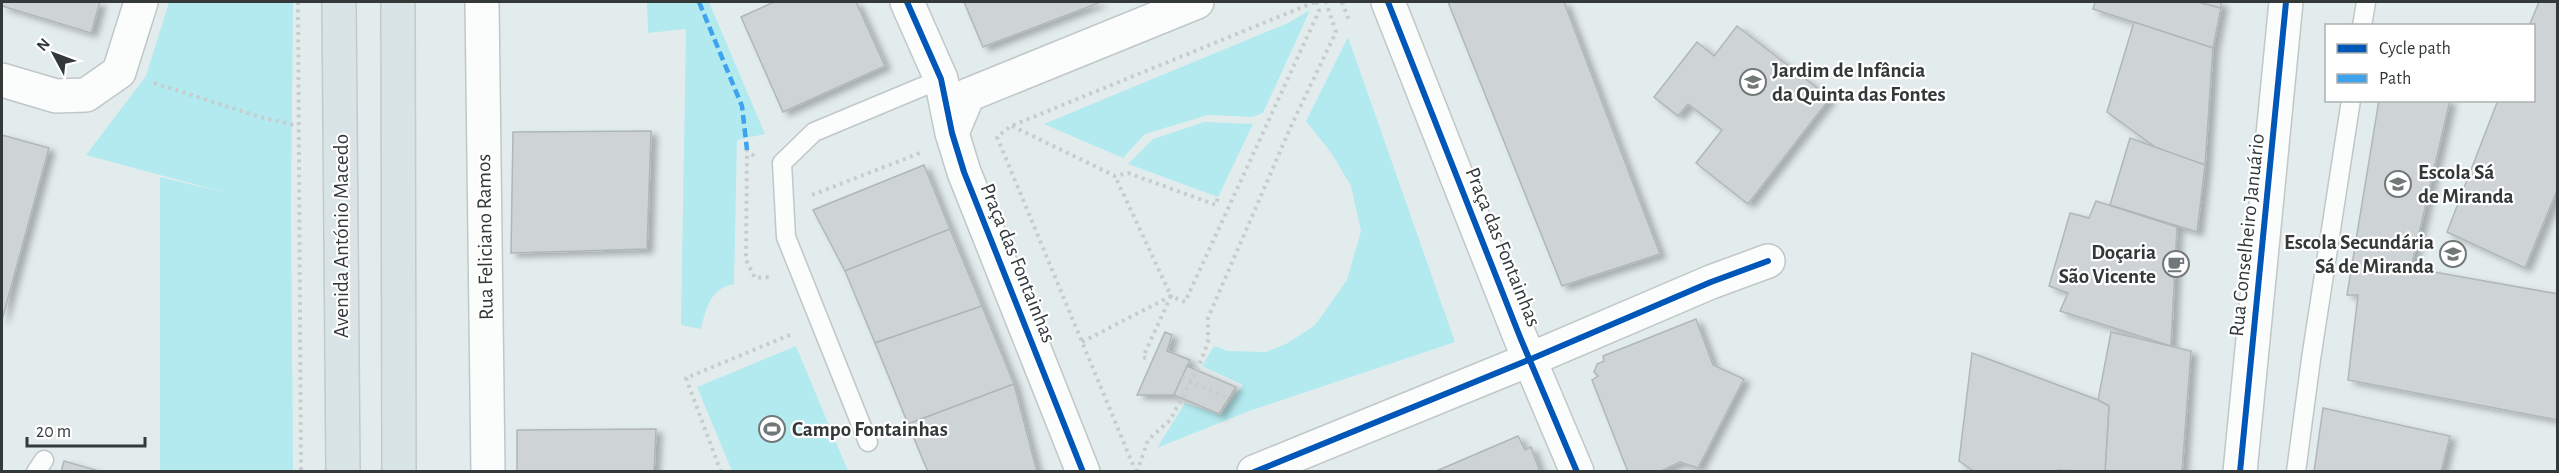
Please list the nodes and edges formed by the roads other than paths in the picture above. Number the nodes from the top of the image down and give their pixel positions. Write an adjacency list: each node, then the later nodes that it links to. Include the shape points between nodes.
1 (141, 2): 12 (street, via 119,72 86,95 56,96)
2 (339, 2): 18 (highway, Avenida António Macedo)
3 (398, 2): 19 (highway)
4 (482, 2): 20 (street, Rua Feliciano Ramos)
5 (907, 2): 11 (street, Praça das Fontainhas)
6 (1197, 2): 14 (street, via 968,95)
7 (1388, 2): 16 (street, Praça das Fontainhas)
8 (2286, 2): 24 (street, Rua Conselheiro Januário)
9 (2366, 2): 10 (lane)
10 (2362, 24)
11 (941, 79): 14 (street, Praça das Fontainhas); 17 (lane, via 814,132 782,163 786,237)
12 (2, 80)
13 (2351, 102): 25 (lane)
14 (952, 133): 21 (street, Praça das Fontainhas)
15 (1768, 261): 16 (street)
16 (1531, 360): 22 (street, Praça das Fontainhas); 23 (street)
17 (868, 442)
18 (343, 471)
19 (399, 471)
20 (488, 471)
21 (1083, 471)
22 (1254, 471)
23 (1577, 471)
24 (2240, 471)
25 (2296, 471)

